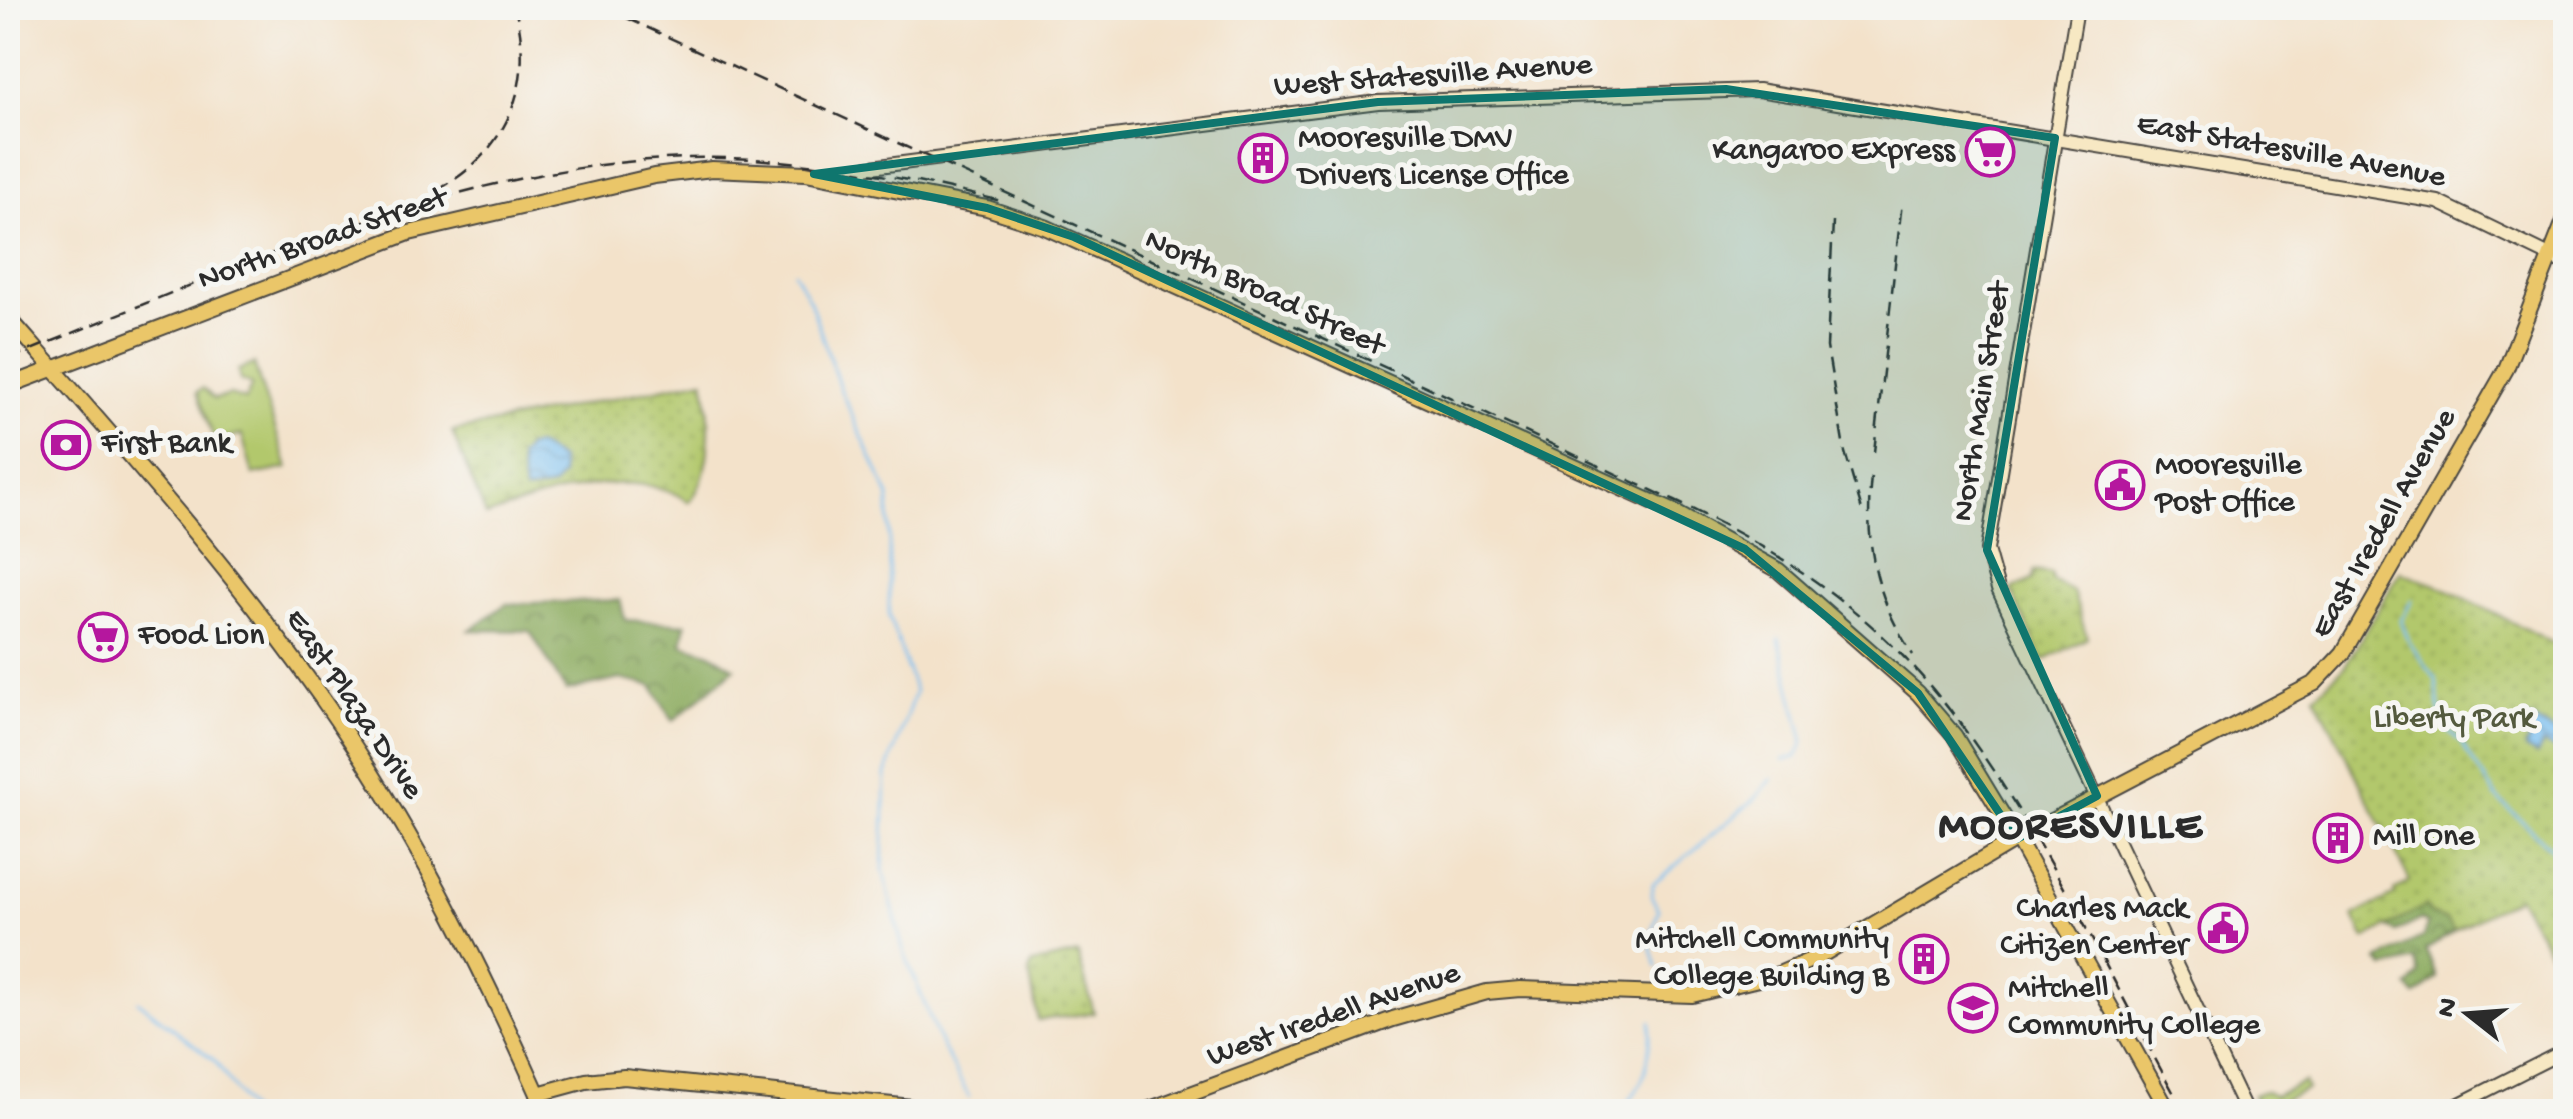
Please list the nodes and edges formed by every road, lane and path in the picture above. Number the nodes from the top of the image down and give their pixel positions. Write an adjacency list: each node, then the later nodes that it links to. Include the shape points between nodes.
1 (2076, 8): 2 (street, North Main Street)
2 (2055, 138): 3 (street, West Statesville Avenue, via 1781,92 1708,90 1378,102); 5 (street, East Statesville Avenue, via 2438,202); 9 (street, North Main Street, via 1987,550 1998,589)
3 (814, 174): 7 (main road, North Broad Street, via 712,169 654,176 409,232); 10 (main road, North Broad Street, via 987,208 1074,238 1746,549 1829,611 1918,693 1954,736)
4 (2566, 216): 5 (main road, East Iredell Avenue)
5 (2559, 260): 9 (main road, East Iredell Avenue, via 2506,369 2331,669 2303,691)
6 (8, 317): 7 (main road, East Plaza Drive)
7 (54, 370): 8 (main road, North Broad Street); 12 (main road, East Plaza Drive, via 202,540 342,728 425,864)
8 (8, 386)
9 (2097, 796): 10 (main road, West Iredell Avenue); 17 (street, North Main Street)
10 (2017, 839): 15 (main road, West Iredell Avenue, via 1820,956 1747,984 1692,995 1487,992 1393,1018); 16 (main road, North Broad Street)
11 (2566, 1050): 18 (street)
12 (538, 1094): 13 (main road, East Plaza Drive); 14 (main road, via 624,1077)
13 (546, 1112)
14 (960, 1112)
15 (1142, 1112)
16 (2169, 1112)
17 (2246, 1112)
18 (2444, 1112)

